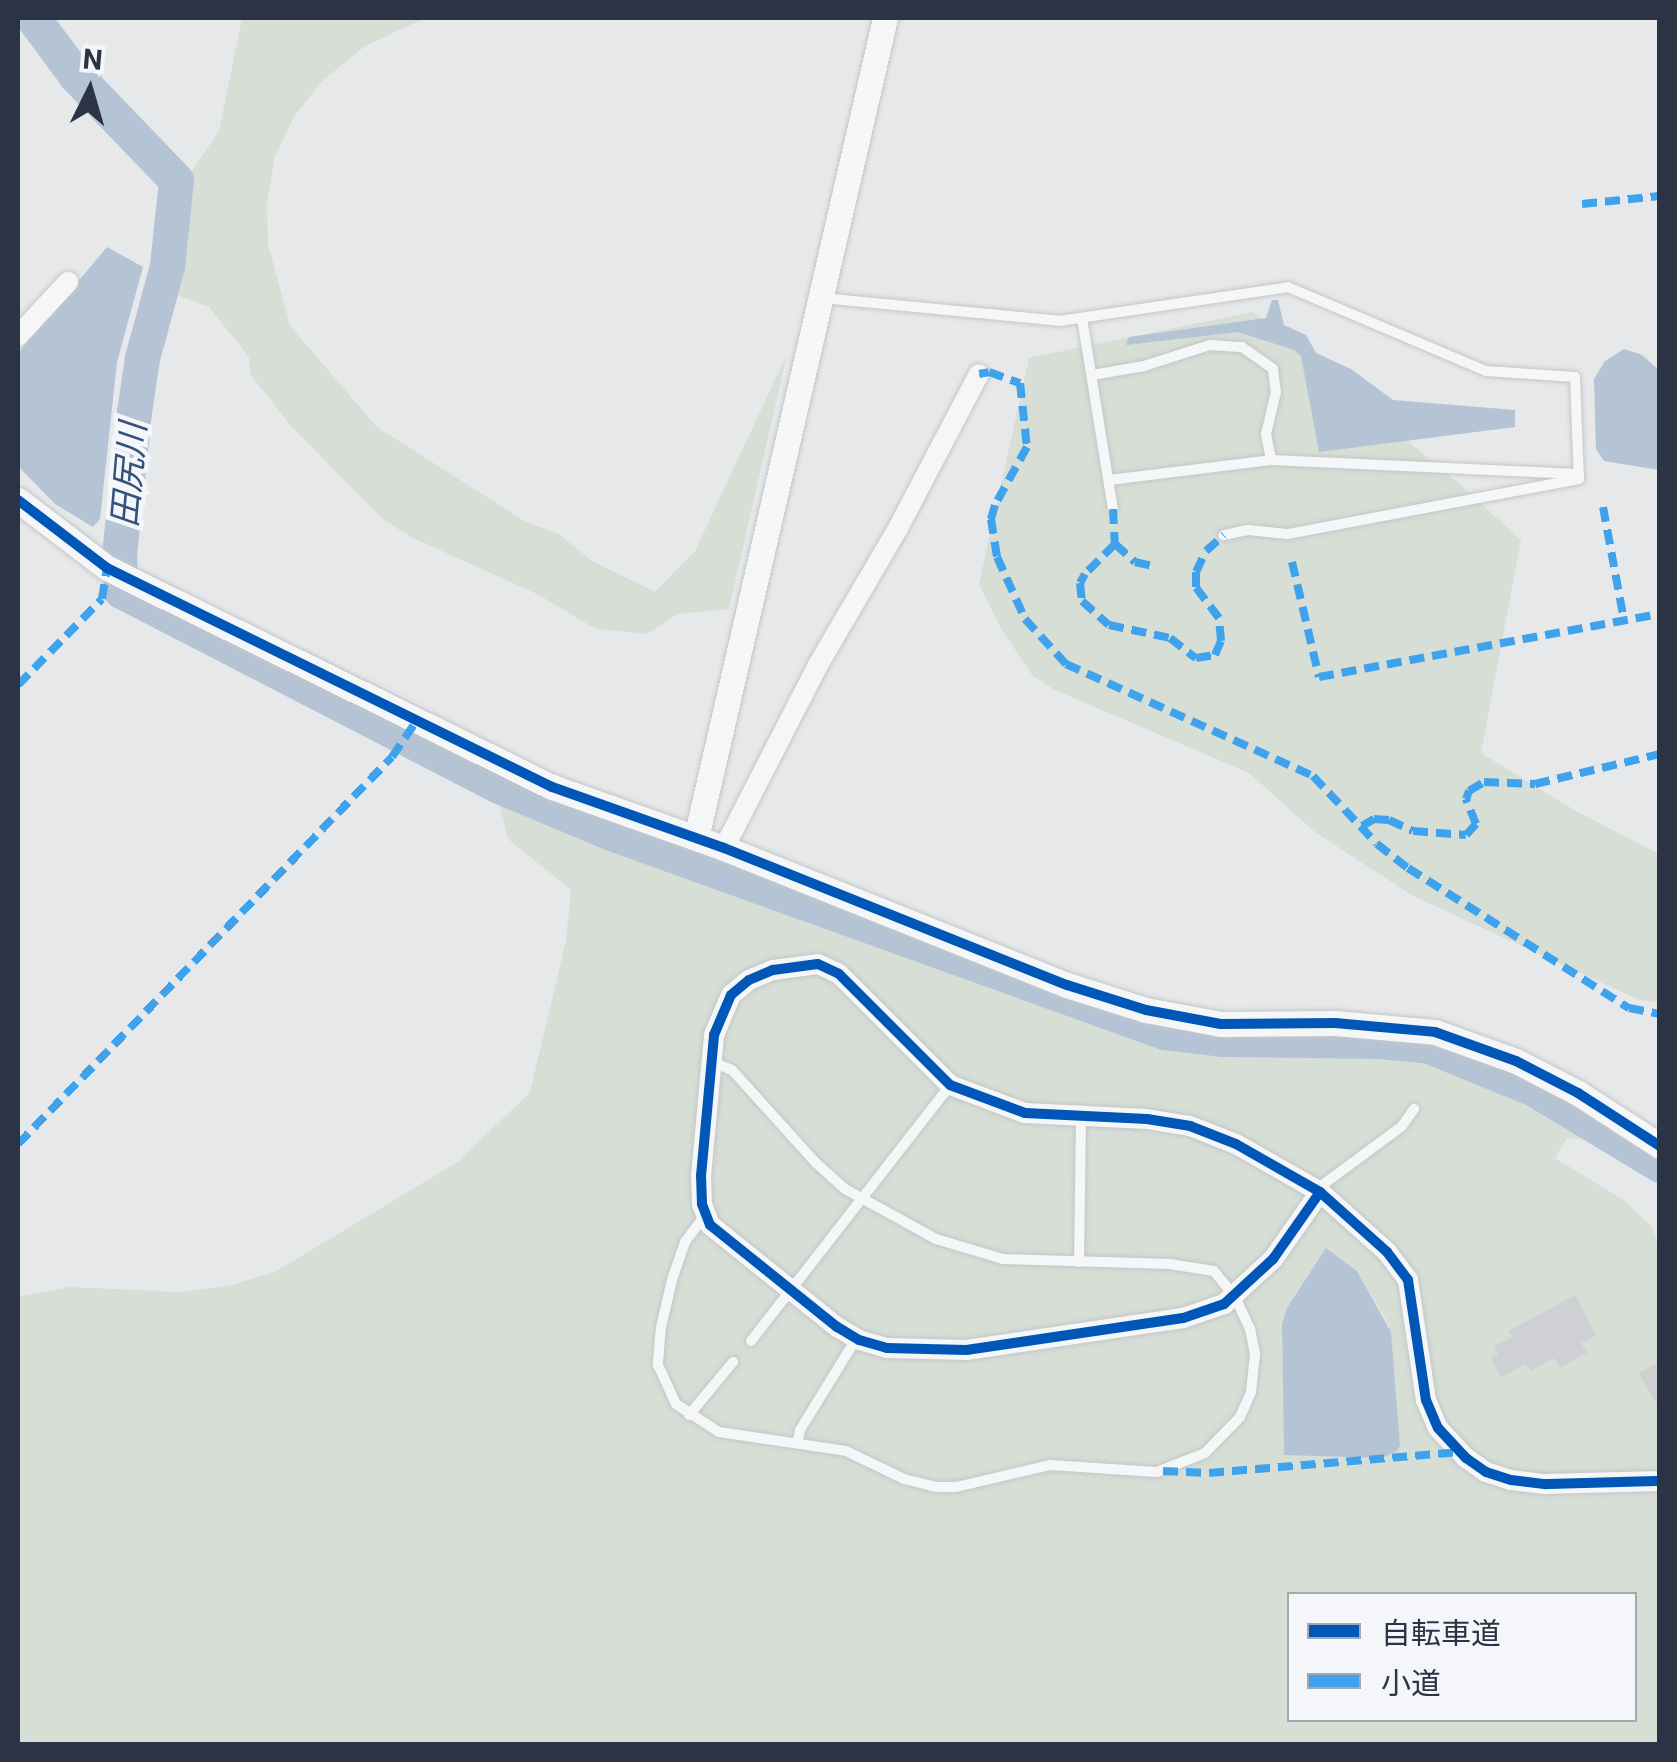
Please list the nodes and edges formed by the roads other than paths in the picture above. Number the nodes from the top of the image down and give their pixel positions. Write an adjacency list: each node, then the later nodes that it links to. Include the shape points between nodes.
1 (885, 18): 3 (street)
2 (68, 282): 5 (street)
3 (821, 298): 4 (lane); 14 (street)
4 (1082, 318): 7 (lane); 9 (lane, via 1288,287 1486,370 1575,377)
5 (18, 336)
6 (979, 374): 15 (street)
7 (1092, 375): 8 (lane, via 1210,345 1255,353 1276,381 1266,434); 10 (lane)
8 (1271, 460): 9 (lane); 10 (lane)
9 (1578, 474): 13 (lane, via 1287,534)
10 (1108, 480): 12 (lane)
11 (18, 500): 14 (street, via 107,568 415,723 552,787)
12 (1113, 509)
13 (1224, 535)
14 (696, 838): 15 (street)
15 (724, 848): 20 (street, via 993,957 1146,1010 1221,1024 1335,1023 1434,1032 1516,1060)
16 (711, 1062): 17 (street, via 731,996 774,970 818,964 840,974); 22 (lane, via 732,1070); 23 (street, via 701,1176)
17 (950, 1085): 19 (street, via 1025,1112); 22 (lane)
18 (1414, 1109): 21 (lane, via 1402,1126)
19 (1080, 1116): 21 (street, via 1190,1126); 24 (lane)
20 (1660, 1146)
21 (1318, 1191): 26 (street, via 1272,1259); 32 (street, via 1387,1252 1408,1280 1426,1400 1438,1428 1466,1458 1486,1472 1545,1484)
22 (860, 1201): 24 (lane, via 972,1250 1032,1262); 25 (lane)
23 (706, 1214): 25 (street, via 732,1247); 30 (lane, via 684,1242 661,1327 658,1365 664,1383)
24 (1079, 1262): 26 (lane, via 1199,1266 1214,1271)
25 (790, 1292): 27 (street); 28 (lane)
26 (1235, 1297): 27 (street, via 1183,1318 966,1350 886,1348); 31 (lane, via 1254,1345 1250,1392 1232,1427 1173,1469 1050,1465 937,1486)
27 (856, 1339): 31 (lane)
28 (752, 1341)
29 (732, 1362): 30 (lane)
30 (690, 1414): 31 (lane, via 719,1432)
31 (798, 1440)
32 (1660, 1481)

